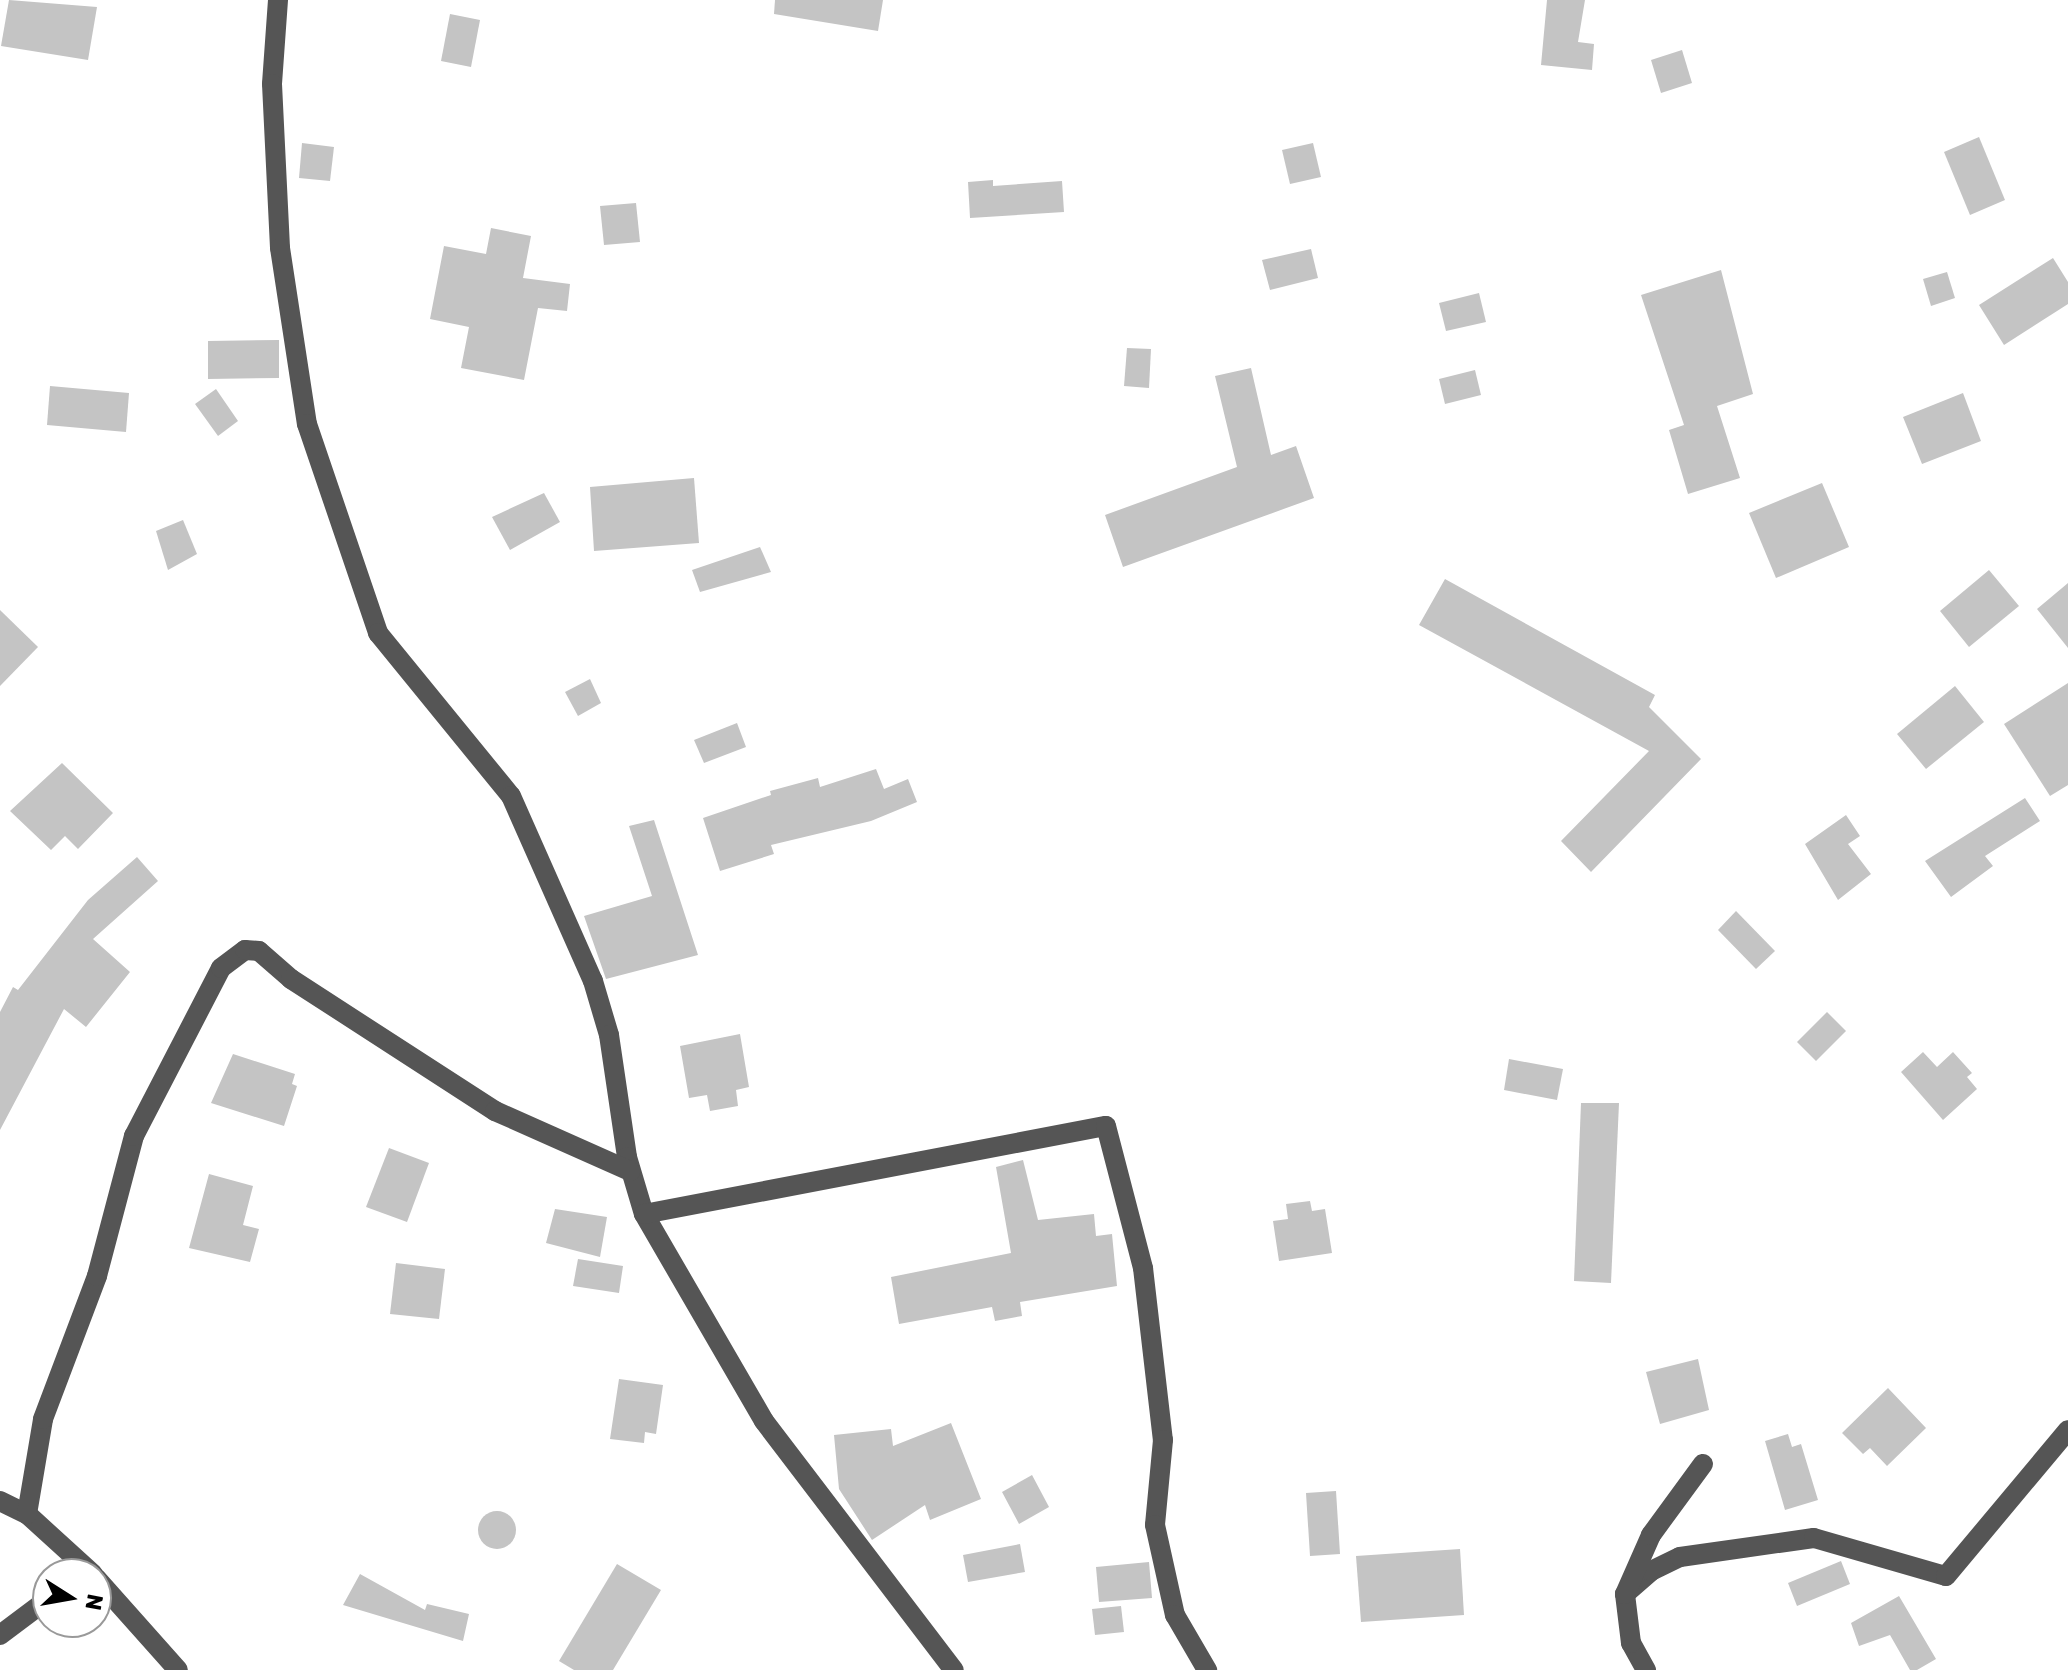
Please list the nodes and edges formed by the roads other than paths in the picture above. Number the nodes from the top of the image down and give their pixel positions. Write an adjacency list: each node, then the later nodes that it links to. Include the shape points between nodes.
1 (278, 0): 2 (street, via 272,84 280,248 307,424 378,633 511,796 593,981 609,1035)
2 (630, 1171): 3 (street); 7 (street, via 495,1111 291,979 259,951 245,950 221,968 134,1136 97,1276 43,1419)
3 (644, 1214): 14 (street, via 764,1421); 15 (street, via 1106,1126 1145,1283 1163,1440 1155,1525 1175,1615)
4 (2068, 1430): 9 (street, via 1946,1576 1814,1538 1680,1557 1651,1571)
5 (1703, 1464): 9 (street, via 1651,1535)
6 (0, 1501): 7 (street)
7 (27, 1514): 8 (street)
8 (72, 1558)
9 (1625, 1594): 16 (street, via 1631,1643)
10 (112, 1600): 13 (street)
11 (32, 1611): 12 (street)
12 (0, 1635)
13 (178, 1670)
14 (954, 1670)
15 (1207, 1670)
16 (1646, 1670)

